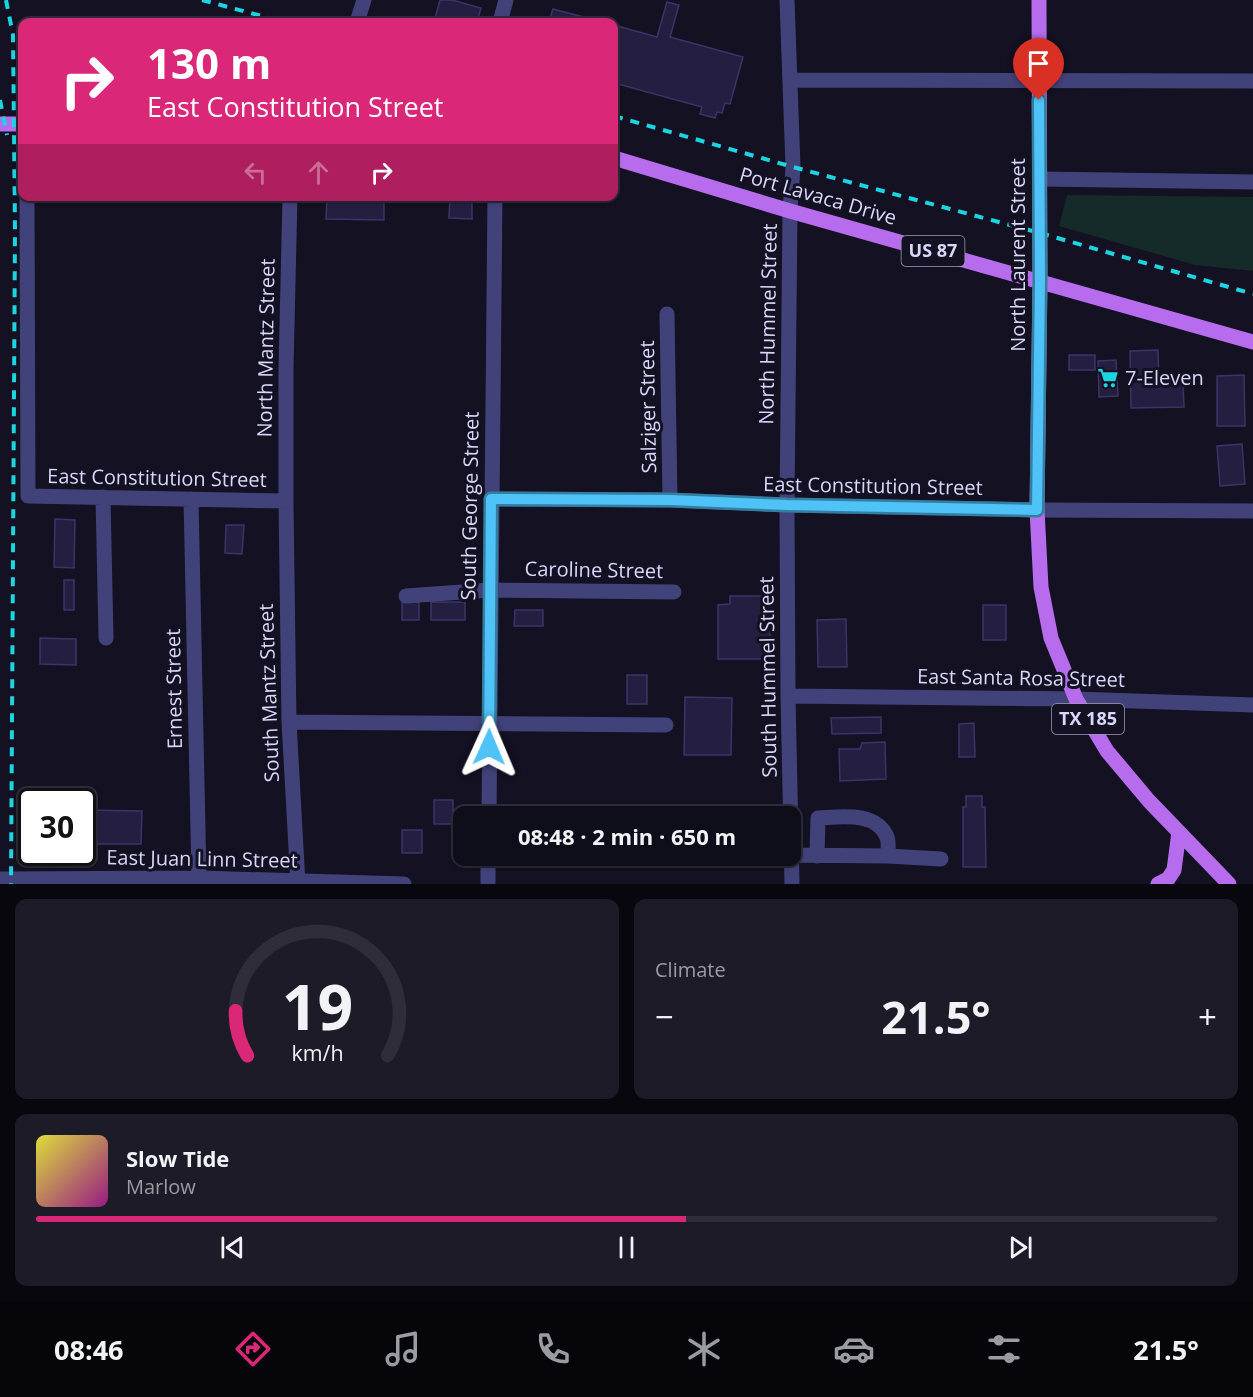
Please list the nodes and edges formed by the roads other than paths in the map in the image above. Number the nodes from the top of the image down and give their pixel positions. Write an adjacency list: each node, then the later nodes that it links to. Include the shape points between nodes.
1 (364, 0): 5 (street)
2 (506, 0): 6 (street)
3 (787, 0): 7 (street, North Hummel Street)
4 (1039, 0): 8 (main road, North Laurent Street / TX 185)
5 (358, 18)
6 (501, 18)
7 (790, 80): 8 (street); 18 (street, North Hummel Street)
8 (1039, 81): 9 (street); 13 (main road, North Laurent Street / TX 185)
9 (1253, 81)
10 (0, 124): 11 (main road)
11 (18, 124)
12 (618, 159): 18 (main road, Port Lavaca Drive / US 87)
13 (1040, 179): 14 (street); 19 (main road, North Laurent Street / TX 185)
14 (1253, 182)
15 (27, 201): 22 (street, East Constitution Street, via 28,496)
16 (290, 201): 26 (street, North Mantz Street)
17 (495, 201): 24 (street, South George Street)
18 (790, 211): 19 (main road, Port Lavaca Drive / US 87); 27 (street, North Hummel Street)
19 (1040, 280): 21 (main road, Port Lavaca Drive / US 87); 28 (main road, North Laurent Street / TX 185)
20 (667, 314): 25 (street, Salziger Street)
21 (1253, 342)
22 (103, 498): 23 (street, East Constitution Street); 33 (street)
23 (191, 499): 26 (street, East Constitution Street); 51 (street, Ernest Street)
24 (491, 499): 25 (street, East Constitution Street); 30 (street, South George Street)
25 (670, 500): 27 (street, East Constitution Street)
26 (286, 501): 37 (street, South Mantz Street)
27 (787, 505): 28 (street, East Constitution Street); 34 (street, South Hummel Street)
28 (1037, 510): 29 (street, East Constitution Street); 35 (main road, TX 185, via 1043,597 1052,638)
29 (1253, 511)
30 (490, 590): 31 (street, Caroline Street); 32 (street, Caroline Street); 38 (street, South George Street)
31 (674, 592)
32 (406, 596)
33 (106, 638)
34 (788, 696): 35 (street, East Santa Rosa Street); 41 (street, South Hummel Street)
35 (1076, 699): 36 (street, East Santa Rosa Street); 44 (main road, TX 185, via 1107,751)
36 (1253, 705)
37 (290, 722): 38 (street); 53 (street, South Mantz Street)
38 (489, 724): 39 (street); 40 (street, South George Street)
39 (666, 725)
40 (489, 806)
41 (791, 806)
42 (801, 827): 43 (street)
43 (818, 828): 46 (street); 47 (street, via 818,818 852,816 876,823 888,838)
44 (1179, 832): 57 (main road, via 1173,870 1168,879); 58 (main road, TX 185)
45 (801, 855): 46 (street)
46 (817, 856): 47 (street)
47 (888, 856): 48 (street)
48 (941, 859)
49 (488, 866): 55 (street)
50 (791, 866): 56 (street, South Hummel Street)
51 (199, 878): 52 (street, East Juan Linn Street); 53 (street, East Juan Linn Street)
52 (0, 879)
53 (297, 883): 54 (street, East Juan Linn Street)
54 (404, 884)
55 (488, 884)
56 (792, 884)
57 (1158, 884)
58 (1229, 884)

